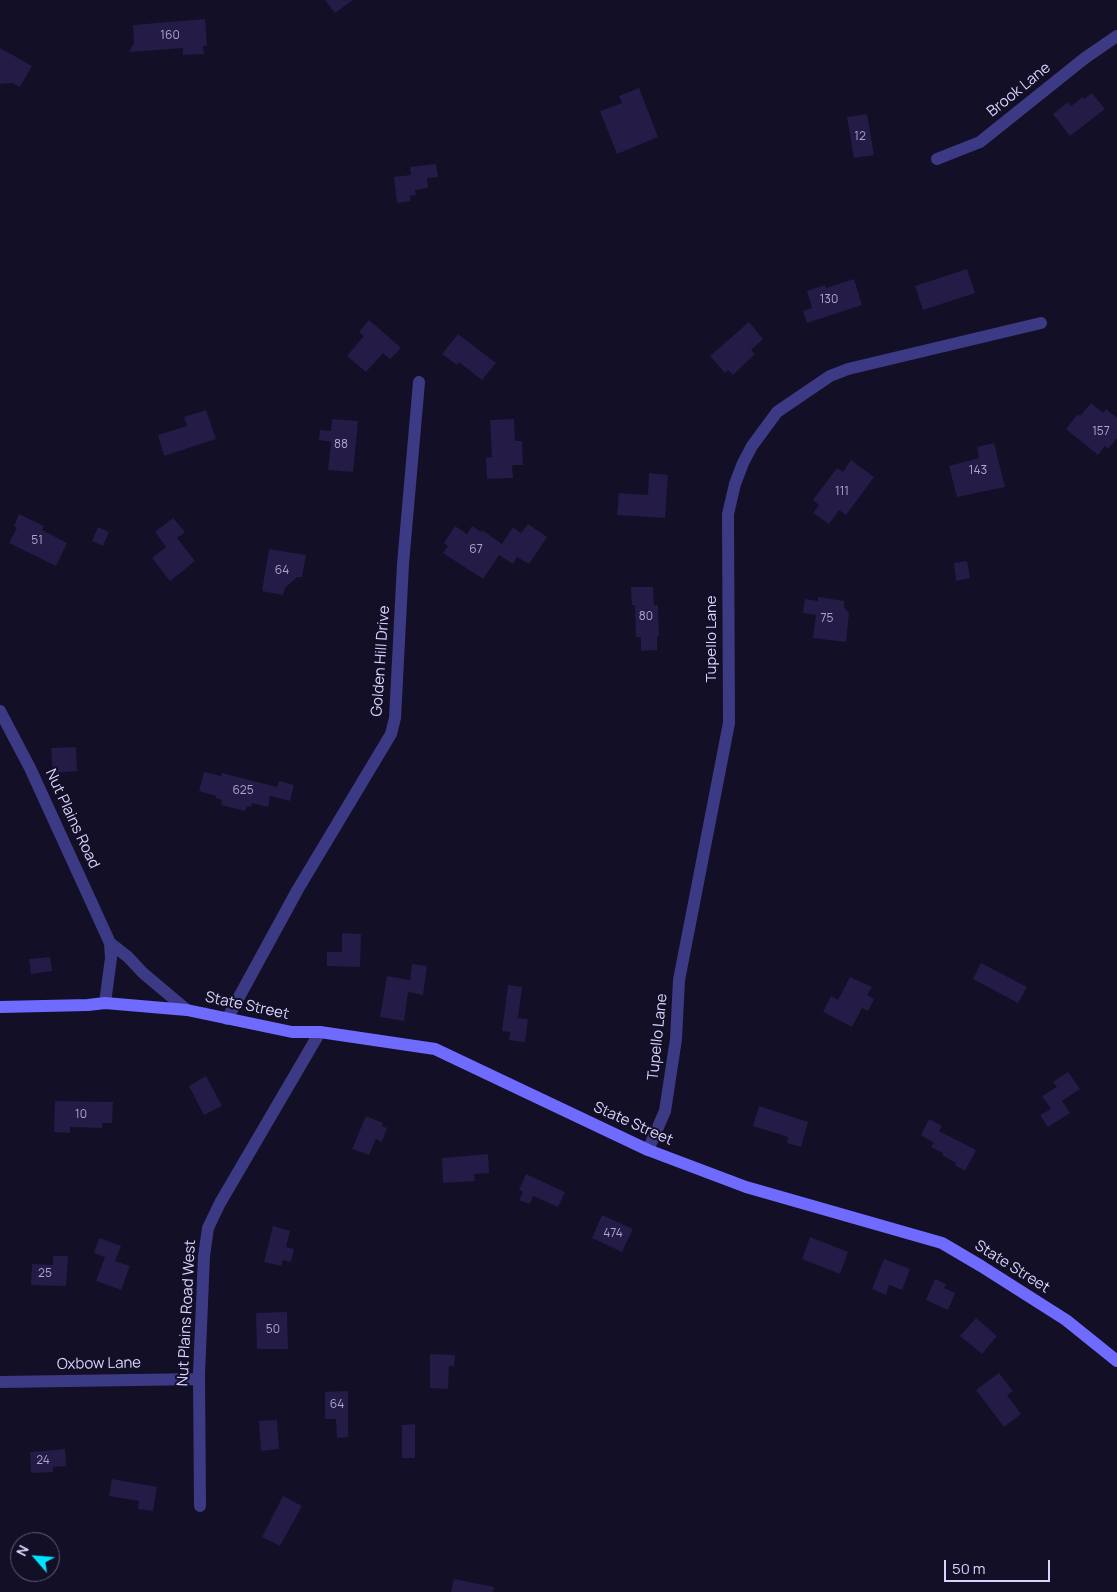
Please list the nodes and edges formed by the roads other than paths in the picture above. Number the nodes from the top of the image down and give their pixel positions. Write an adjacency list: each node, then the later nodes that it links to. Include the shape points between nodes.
1 (1117, 36): 2 (street, Brook Lane, via 980,142)
2 (937, 159)
3 (1041, 323): 12 (street, Tupello Lane, via 830,376 777,412 743,463 728,514 729,723 679,980 676,1039 665,1111)
4 (418, 382): 10 (street, Golden Hill Drive, via 403,564 395,718 391,734 298,889)
5 (0, 711): 6 (street, Nut Plains Road, via 30,768)
6 (110, 943): 7 (street, Nut Plains Road); 9 (street, Nut Plains Road)
7 (105, 1003): 8 (street, State Street); 9 (street, State Street)
8 (0, 1006)
9 (187, 1010): 10 (street, State Street)
10 (227, 1019): 11 (street, State Street, via 292,1032)
11 (320, 1032): 12 (street, State Street, via 435,1049); 14 (street, Nut Plains Road West, via 208,1228)
12 (648, 1150): 13 (street, State Street, via 746,1187 942,1243 1066,1320)
13 (1117, 1362)
14 (199, 1379): 15 (street, Oxbow Lane); 16 (street, Nut Plains Road West)
15 (0, 1382)
16 (200, 1506)

